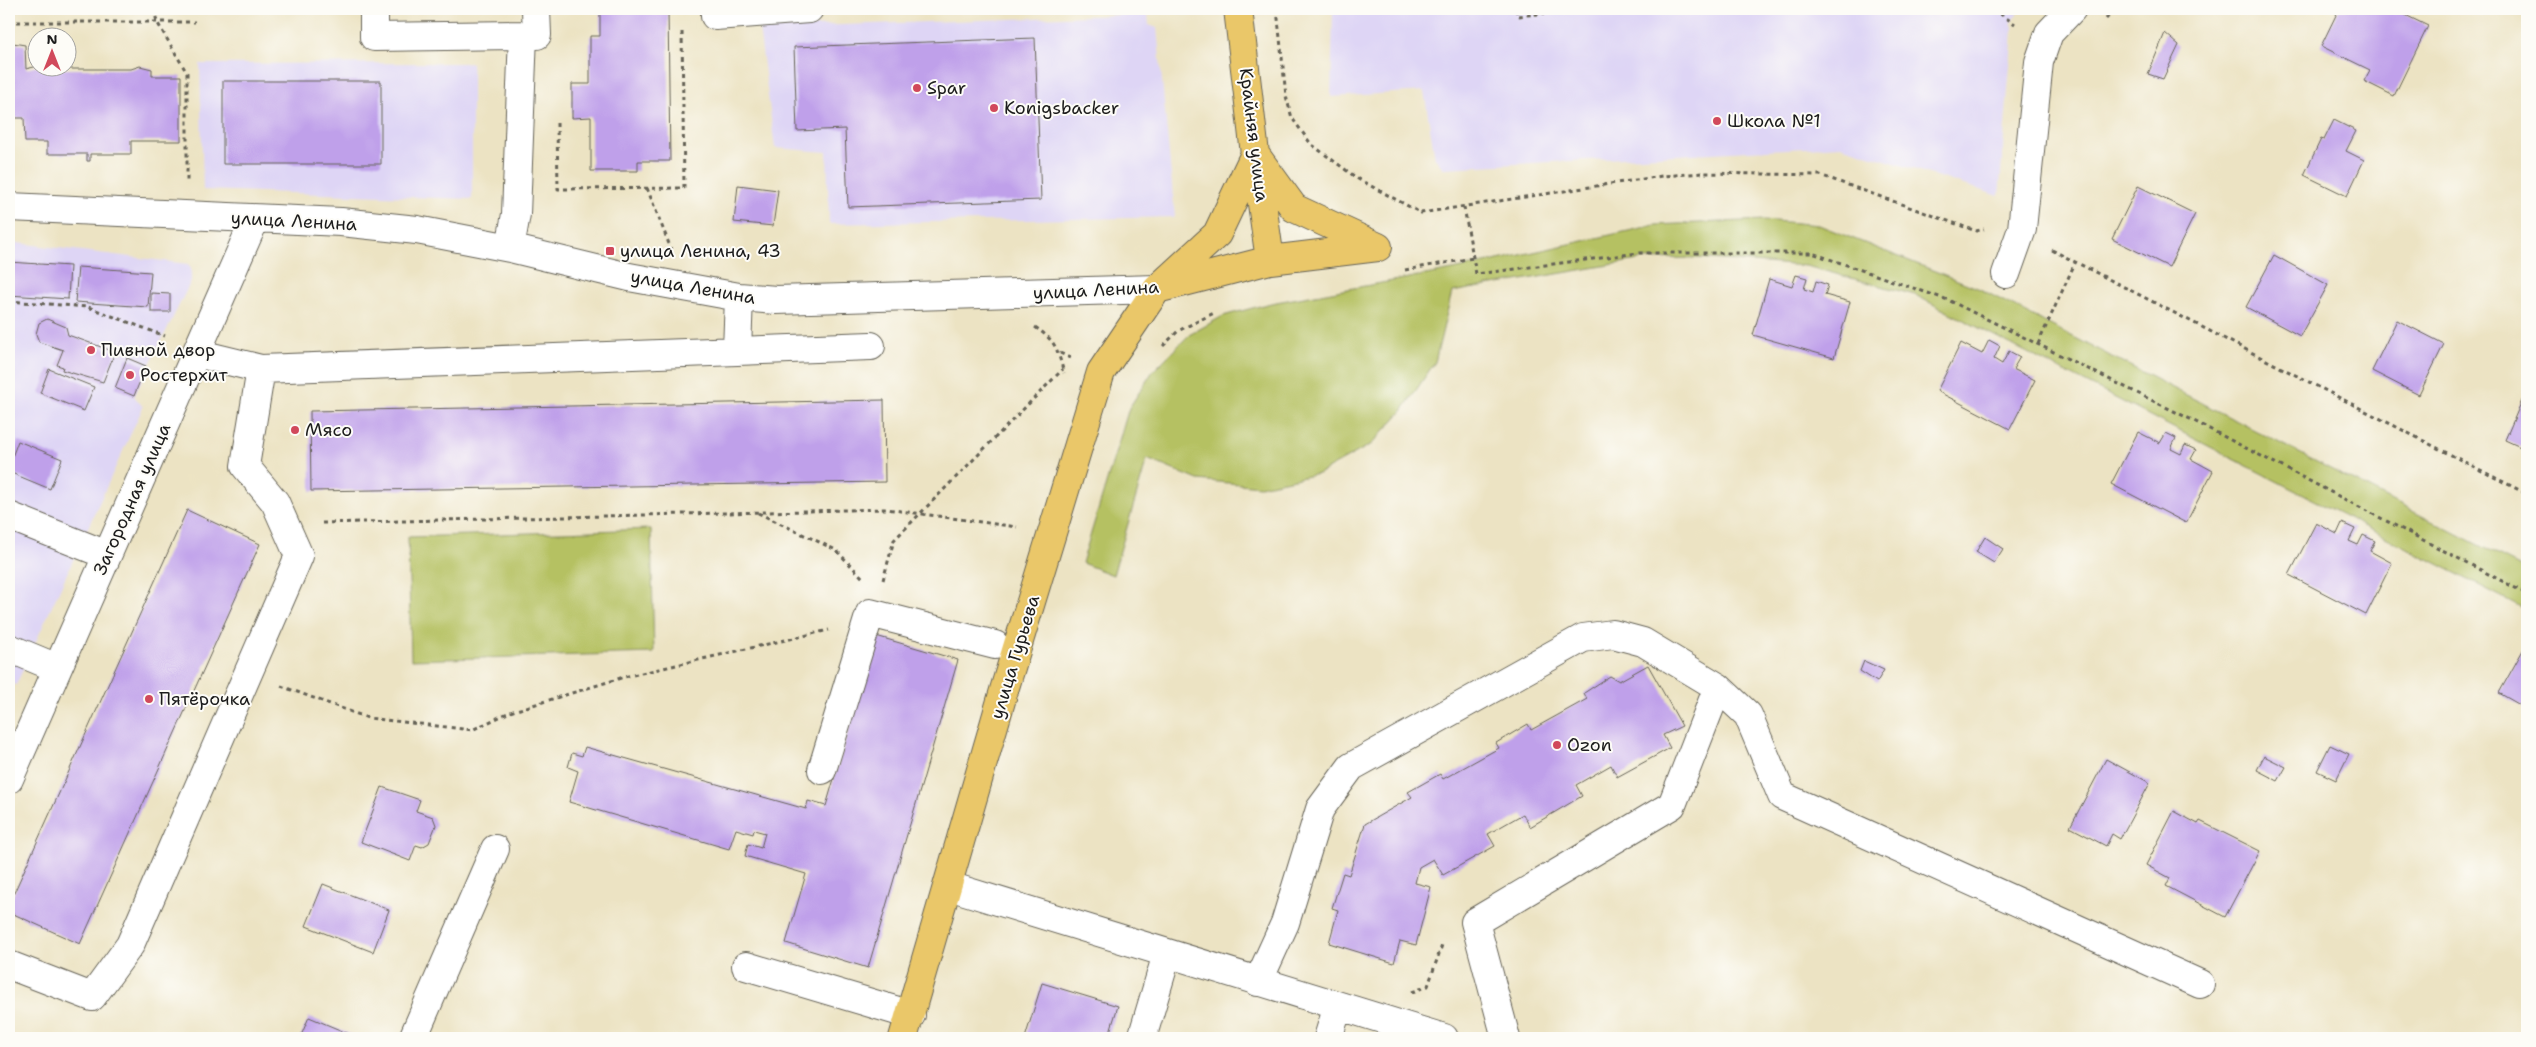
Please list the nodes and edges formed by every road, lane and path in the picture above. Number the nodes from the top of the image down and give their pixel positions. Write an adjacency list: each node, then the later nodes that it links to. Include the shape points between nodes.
1 (154, 9): 13 (path)
2 (374, 9): 15 (street, via 374,37)
3 (536, 9): 15 (street, via 537,36)
4 (715, 9): 5 (street, via 715,16)
5 (810, 9)
6 (1238, 9): 17 (main road, Крайняя улица)
7 (1277, 9): 21 (path, via 1286,96 1292,118 1312,144 1358,179 1421,213)
8 (1516, 9): 9 (path, via 1518,16)
9 (1587, 9)
10 (2072, 9): 31 (street, via 2049,33 2040,62 2022,229)
11 (682, 19): 19 (path, via 684,188)
12 (9, 22): 13 (path)
13 (157, 22): 14 (path); 18 (path, via 187,73)
14 (195, 22)
15 (523, 36): 25 (street, via 516,214)
16 (557, 113): 19 (path, via 558,189)
17 (1255, 154): 28 (main road, Крайняя улица); 28 (main road, улица Ленина, via 1294,208 1378,247); 32 (main road, улица Гурьева, via 1217,234)
18 (187, 185)
19 (647, 188): 26 (path)
20 (9, 207): 22 (street, улица Ленина)
21 (1464, 207): 23 (path, via 1703,172 1820,175 1976,231); 27 (path)
22 (256, 219): 25 (street, улица Ленина, via 341,222 417,230); 41 (street, Загородная улица)
23 (1992, 227)
24 (2049, 247): 29 (path)
25 (510, 248): 33 (street, улица Ленина, via 629,277)
26 (675, 257)
27 (1473, 258): 30 (path); 37 (path, via 1476,274 1640,253 1812,253 1948,300)
28 (1270, 260): 32 (main road, улица Ленина)
29 (2075, 263): 37 (path); 44 (path)
30 (1398, 271)
31 (2006, 274)
32 (1157, 289): 33 (street, улица Ленина, via 776,300); 61 (main road, улица Гурьева, via 1101,372)
33 (739, 296): 40 (street)
34 (9, 300): 36 (path, via 88,307)
35 (1218, 311): 39 (path, via 1178,331)
36 (168, 336)
37 (2038, 344): 51 (path, via 2201,424)
38 (871, 346): 40 (street)
39 (1161, 348)
40 (737, 350): 42 (street)
41 (196, 353): 42 (street); 50 (street, Загородная улица)
42 (261, 369): 48 (street, via 245,466 275,502)
43 (1063, 369): 46 (path)
44 (2527, 494)
45 (757, 513): 46 (path, via 886,509); 48 (path); 52 (path, via 836,550)
46 (921, 514): 49 (path); 52 (path, via 894,540)
47 (9, 516): 50 (street)
48 (285, 524): 56 (street, via 299,556)
49 (1023, 528)
50 (107, 555): 55 (street, Загородная улица)
51 (2527, 594)
52 (873, 610): 53 (street); 56 (path, via 624,677 510,712 472,730 368,718); 58 (street)
53 (995, 646)
54 (9, 648): 55 (street)
55 (57, 668): 59 (street, Загородная улица)
56 (248, 673): 64 (street, via 130,945 92,997)
57 (1718, 688): 66 (street, via 1643,642 1613,634 1583,638 1350,768 1320,809 1284,923); 67 (street, via 1748,715 1782,796); 75 (street, via 1672,805 1474,922)
58 (822, 770)
59 (9, 779)
60 (495, 850): 71 (street)
61 (949, 886): 63 (street); 70 (main road, улица Гурьева)
62 (1444, 940): 68 (path, via 1428,986)
63 (1167, 954): 66 (street); 72 (street)
64 (9, 965)
65 (746, 966): 70 (street)
66 (1258, 982): 69 (street)
67 (2200, 984)
68 (1403, 995)
69 (1338, 1006): 73 (street); 74 (street)
70 (907, 1026)
71 (413, 1038)
72 (1142, 1038)
73 (1328, 1038)
74 (1444, 1038)
75 (1506, 1038)

